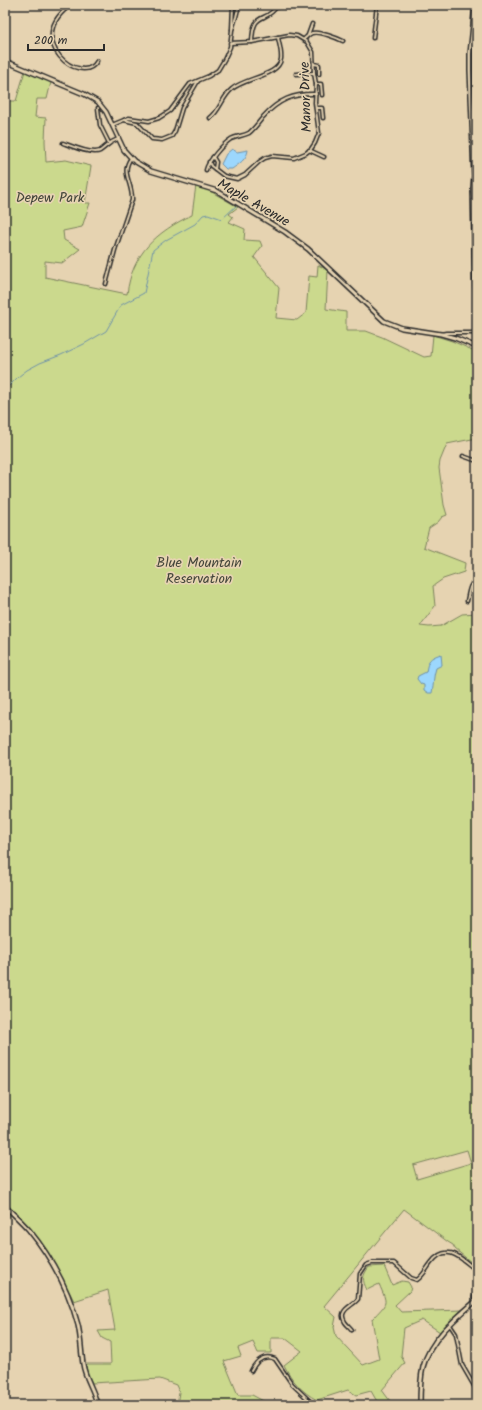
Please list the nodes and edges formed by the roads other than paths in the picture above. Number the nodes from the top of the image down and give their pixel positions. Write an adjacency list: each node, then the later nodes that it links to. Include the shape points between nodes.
1 (71, 5): 18 (street, via 54,27 52,39 55,51 65,63 77,67 89,68)
2 (233, 5): 9 (street)
3 (238, 5): 9 (street)
4 (278, 5): 15 (street, via 255,22)
5 (377, 5): 12 (street)
6 (475, 5): 7 (street)
7 (476, 16): 43 (street, via 470,70)
8 (312, 24): 10 (street)
9 (232, 30): 16 (street)
10 (308, 36): 13 (street); 14 (street, via 318,33)
11 (278, 37): 13 (street, via 294,35); 15 (street); 29 (street, via 282,56 278,65 266,74 233,88 224,98 216,114)
12 (373, 38)
13 (304, 39): 19 (street, Manor Drive, via 313,50)
14 (343, 41)
15 (252, 42): 16 (street)
16 (230, 43): 23 (street, via 228,53 218,70)
17 (5, 61): 32 (street, Maple Avenue, via 84,94 102,107)
18 (97, 61)
19 (314, 64): 20 (street, Manor Drive); 22 (street, via 319,65)
20 (314, 73): 21 (street); 24 (street, Manor Drive)
21 (296, 74)
22 (319, 74)
23 (198, 81): 31 (street, via 187,88 170,111 159,118 150,121 129,118); 31 (street, via 182,108 175,131 169,138 152,140 137,123)
24 (316, 84): 25 (street, Manor Drive); 26 (street, via 321,84)
25 (316, 94): 28 (street, Manor Drive); 38 (street, via 297,95 279,102 252,130 232,138)
26 (322, 95)
27 (98, 108): 35 (street, via 100,125)
28 (316, 108): 30 (street, via 322,108); 36 (street, Manor Drive, via 319,133)
29 (210, 118)
30 (323, 118)
31 (124, 120): 32 (street)
32 (112, 125): 33 (street, Maple Avenue)
33 (118, 139): 35 (street); 37 (street, Maple Avenue)
34 (63, 143): 35 (street, via 94,152 100,151)
35 (109, 143)
36 (309, 150): 39 (street); 41 (street, Manor Drive, via 294,158 265,158 237,179 224,176)
37 (131, 158): 44 (street, via 126,166 126,172 132,200); 47 (street, Maple Avenue, via 151,171 217,191 285,232 308,249 384,321 402,328)
38 (213, 158): 40 (street); 41 (street)
39 (324, 158)
40 (209, 162): 41 (street); 42 (street)
41 (216, 169)
42 (206, 170)
43 (475, 176): 45 (street, via 473,188)
44 (106, 284)
45 (477, 301)
46 (477, 333): 47 (street)
47 (441, 334): 48 (street, Maple Avenue)
48 (477, 347)
49 (463, 456): 50 (street)
50 (477, 461)
51 (477, 578): 52 (street, via 469,587)
52 (467, 601)
53 (5, 1206): 61 (street, via 32,1234 59,1275 74,1313 85,1373)
54 (477, 1271): 58 (street, via 455,1254 446,1252 437,1256 417,1280 394,1263 366,1265 360,1274 358,1299 343,1313 344,1320)
55 (477, 1291): 56 (street, via 474,1297)
56 (476, 1301): 57 (street)
57 (450, 1325): 60 (street, via 456,1334 462,1365); 63 (street, via 439,1337 424,1362 420,1383)
58 (352, 1330)
59 (251, 1371): 62 (street, via 259,1360 268,1357 275,1359 292,1384)
60 (477, 1391)
61 (97, 1405)
62 (314, 1405)
63 (420, 1405)

